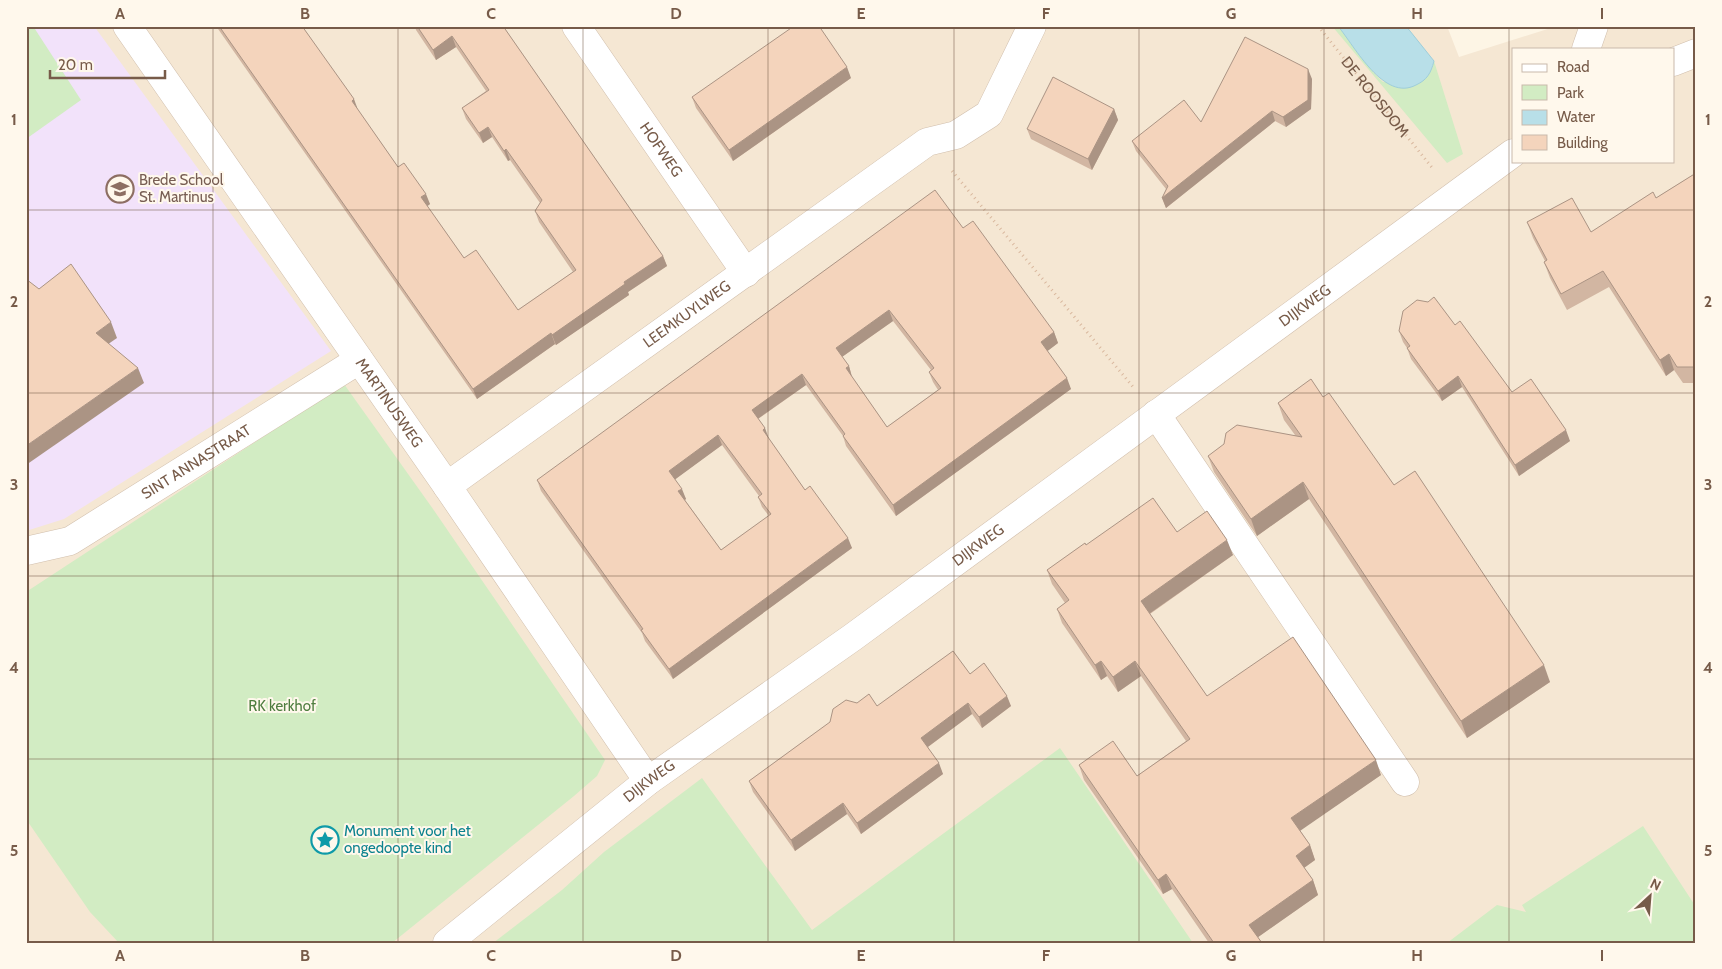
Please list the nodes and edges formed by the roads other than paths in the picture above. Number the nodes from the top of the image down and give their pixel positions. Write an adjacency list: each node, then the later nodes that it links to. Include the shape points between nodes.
1 (127, 26): 10 (street, MARTINUSWEG)
2 (576, 26): 9 (street, HOFWEG)
3 (1032, 26): 9 (street, LEEMKUYLWEG, via 988,114 956,135 927,142)
4 (1594, 26): 5 (street)
5 (1586, 48)
6 (1696, 52): 7 (street)
7 (1674, 62)
8 (1512, 154): 11 (street, DIJKWEG)
9 (746, 273): 12 (street, LEEMKUYLWEG)
10 (359, 360): 12 (street, MARTINUSWEG); 13 (street, SINT ANNASTRAAT, via 70,540)
11 (1156, 414): 14 (street, DIJKWEG, via 853,637); 15 (street)
12 (447, 486): 14 (street, MARTINUSWEG)
13 (26, 551)
14 (648, 781): 16 (street, DIJKWEG)
15 (1404, 782)
16 (447, 943)

